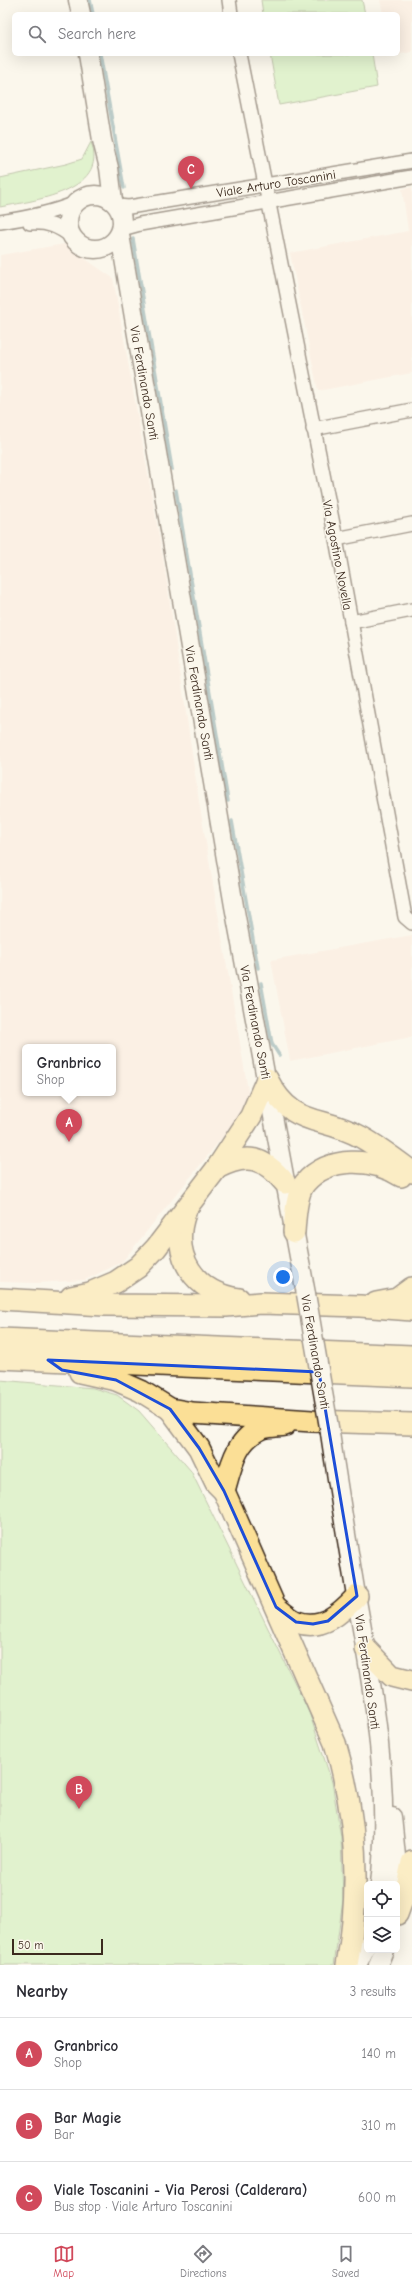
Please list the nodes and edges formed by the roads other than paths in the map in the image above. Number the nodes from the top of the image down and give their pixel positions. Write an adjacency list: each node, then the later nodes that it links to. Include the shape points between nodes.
1 (78, 0): 3 (main road)
2 (228, 0): 4 (street)
3 (81, 12)
4 (231, 12)
5 (88, 56): 7 (main road)
6 (239, 56): 10 (street, Via Agostino Novella)
7 (102, 140): 11 (main road, via 100,170 93,188); 13 (main road, via 110,168)
8 (412, 162): 10 (street, Viale Arturo Toscanini)
9 (412, 177): 12 (street, Viale Arturo Toscanini)
10 (266, 185): 12 (street, Via Agostino Novella); 13 (street, Viale Arturo Toscanini, via 129,208)
11 (81, 200): 13 (main road, via 102,196); 14 (street, via 29,218); 16 (main road, via 69,216 68,227)
12 (269, 201): 15 (street, Viale Arturo Toscanini, via 140,224); 20 (street, Via Agostino Novella)
13 (115, 203): 15 (main road, via 122,214)
14 (0, 222): 16 (street, via 48,223)
15 (121, 232): 17 (main road, via 110,246); 18 (main road, Via Ferdinando Santi)
16 (72, 237): 17 (main road, via 82,247)
17 (97, 250): 18 (main road, Via Ferdinando Santi, via 115,262)
18 (126, 277): 26 (main road, Via Ferdinando Santi)
19 (412, 410): 20 (street)
20 (313, 429): 22 (street, Via Agostino Novella)
21 (412, 524): 22 (street)
22 (336, 539): 24 (street, Via Agostino Novella)
23 (412, 610): 24 (street)
24 (351, 622): 25 (street, Via Agostino Novella, via 405,917)
25 (412, 923)
26 (267, 1079): 27 (highway, via 256,1108); 28 (highway, via 276,1097 289,1110 361,1137); 29 (main road, Via Ferdinando Santi)
27 (217, 1168): 29 (highway, via 237,1159 255,1159 269,1165); 31 (highway)
28 (412, 1172)
29 (285, 1183): 32 (main road, Via Ferdinando Santi)
30 (412, 1185): 32 (highway, via 392,1170 374,1164 354,1162 334,1165 316,1174 304,1184 296,1207)
31 (186, 1209): 34 (highway, via 138,1267 116,1282 90,1294 69,1298); 35 (highway, via 180,1226 181,1250 188,1268 207,1289 218,1294)
32 (294, 1232): 47 (main road, Via Ferdinando Santi, bridge)
33 (412, 1288): 36 (highway, via 397,1299)
34 (0, 1298): 35 (highway, via 104,1305 226,1306)
35 (261, 1303): 36 (highway)
36 (360, 1306): 37 (highway)
37 (412, 1310)
38 (0, 1339): 39 (highway)
39 (412, 1356)
40 (0, 1358): 41 (highway)
41 (48, 1360): 42 (highway); 43 (highway, via 62,1370 104,1376 128,1384)
42 (412, 1376)
43 (170, 1409): 44 (highway, via 192,1413); 46 (highway, via 199,1448 216,1482)
44 (312, 1421): 45 (highway); 46 (highway, via 263,1428 243,1442 231,1462)
45 (406, 1426)
46 (224, 1491): 48 (highway)
47 (357, 1596): 48 (highway, via 345,1609 328,1621 313,1624 296,1622); 49 (main road, Via Ferdinando Santi)
48 (276, 1607): 58 (highway, via 335,1743 346,1780 354,1830 355,1867 353,1921)
49 (366, 1649): 50 (highway, via 392,1676); 51 (main road, Via Ferdinando Santi)
50 (412, 1681)
51 (381, 1767): 53 (main road, via 383,1849); 54 (main road, via 395,1842)
52 (412, 1862): 55 (highway)
53 (380, 1881)
54 (398, 1881)
55 (400, 1906)
56 (364, 1951): 59 (main road)
57 (383, 1953): 60 (main road)
58 (347, 1965)
59 (357, 1965)
60 (378, 1965)

